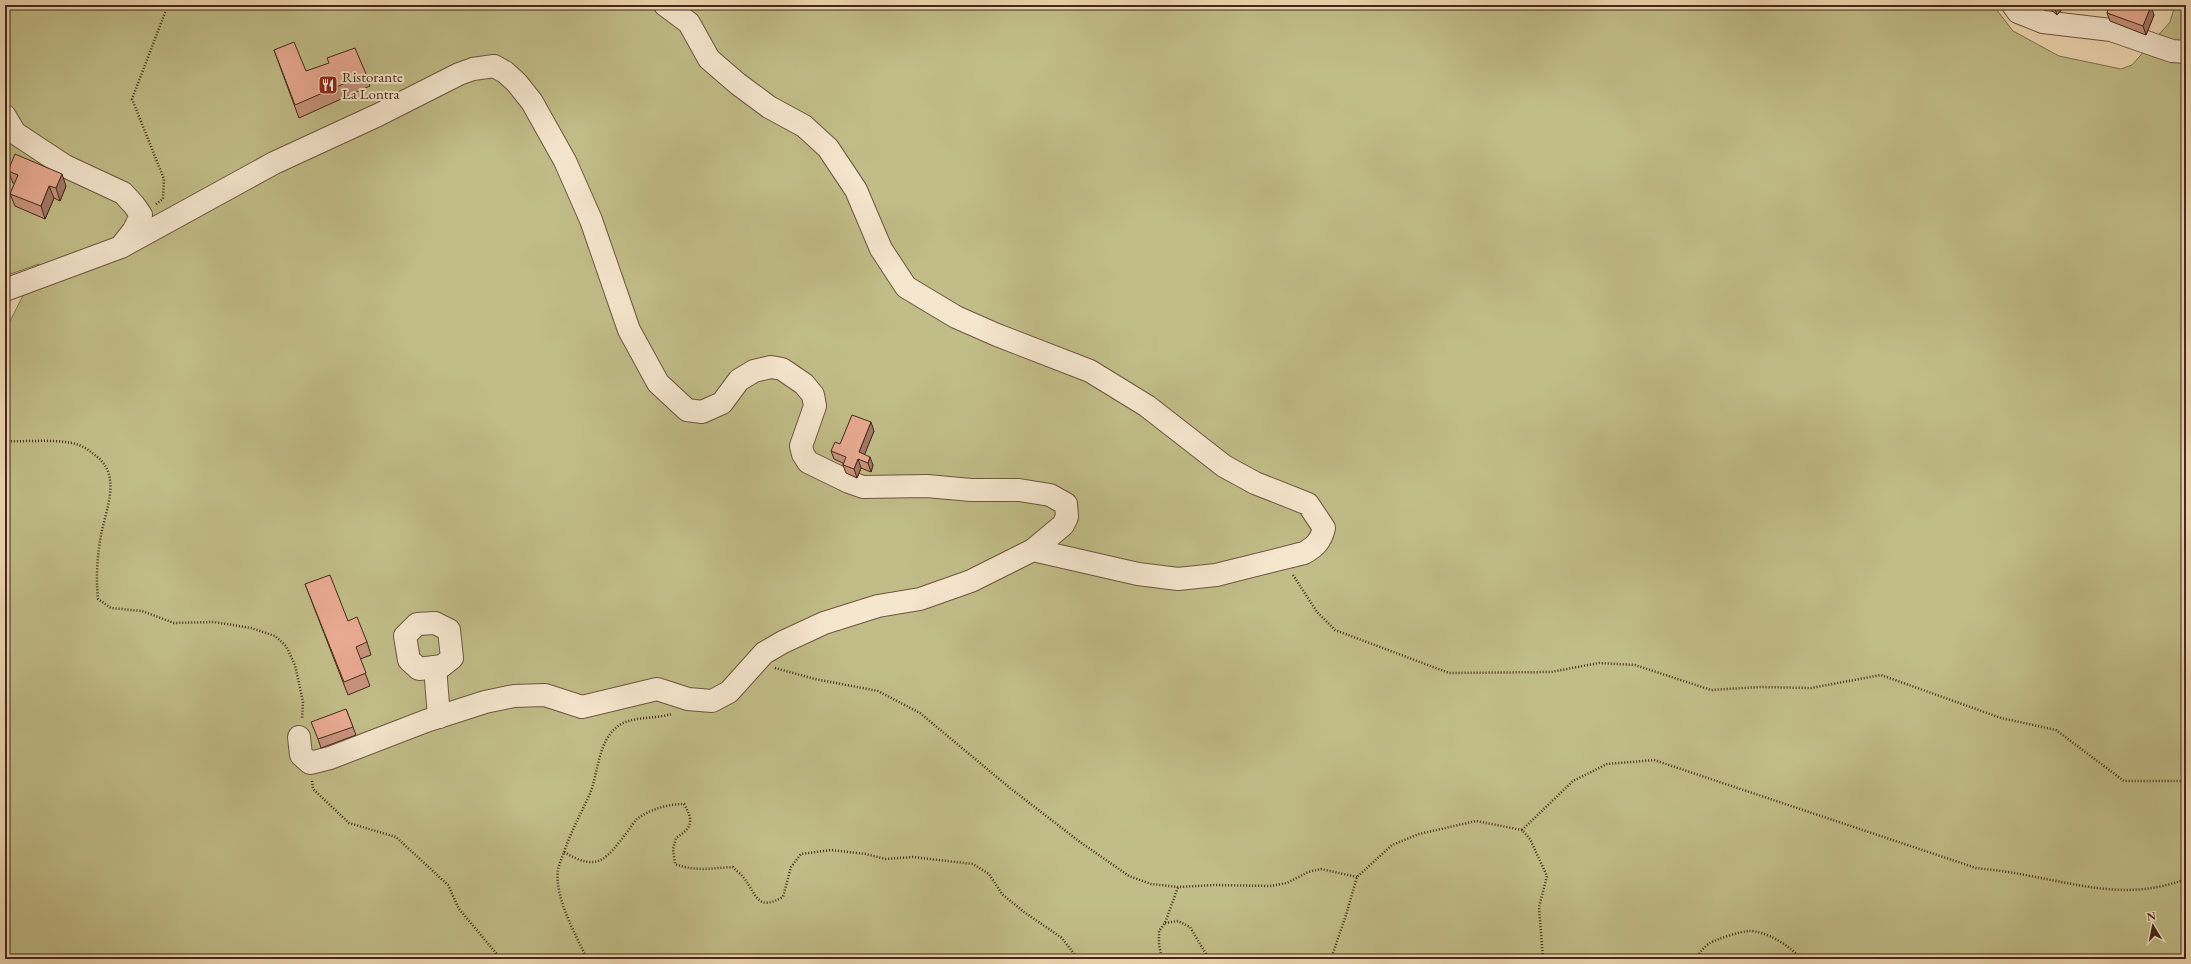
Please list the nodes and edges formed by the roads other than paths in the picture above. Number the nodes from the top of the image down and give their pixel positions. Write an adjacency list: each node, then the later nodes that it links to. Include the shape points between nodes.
1 (665, 5): 7 (street, via 689,23 714,64 769,107 804,126 828,148 856,190 881,249 906,287 956,317 1090,371 1147,406 1224,466 1255,483 1308,504 1324,528 1322,539 1304,553 1216,575 1178,579 1138,574)
2 (2013, 5): 3 (street, via 2018,12 2043,22 2111,30 2172,51)
3 (2186, 52)
4 (5, 116): 5 (street, via 15,133 66,166 123,193 134,205 141,215 134,230)
5 (121, 247): 6 (street); 7 (street, via 274,163 459,74 494,66 517,83 532,102 565,160 591,220 629,330 658,383 687,410 702,412 722,403 739,380 754,371 771,367 782,369 804,384 812,395 815,406 801,446 808,462 864,487 927,486 1050,494 1066,504 1067,516 1063,525)
6 (5, 290)
7 (1033, 550): 9 (street, via 971,581 920,599 878,606 824,623 783,642 764,653 729,692 712,701 688,699 657,688 582,707 545,694 514,696 485,702)
8 (435, 668): 9 (street)
9 (438, 718): 10 (street, via 310,763 301,755)
10 (299, 736)

